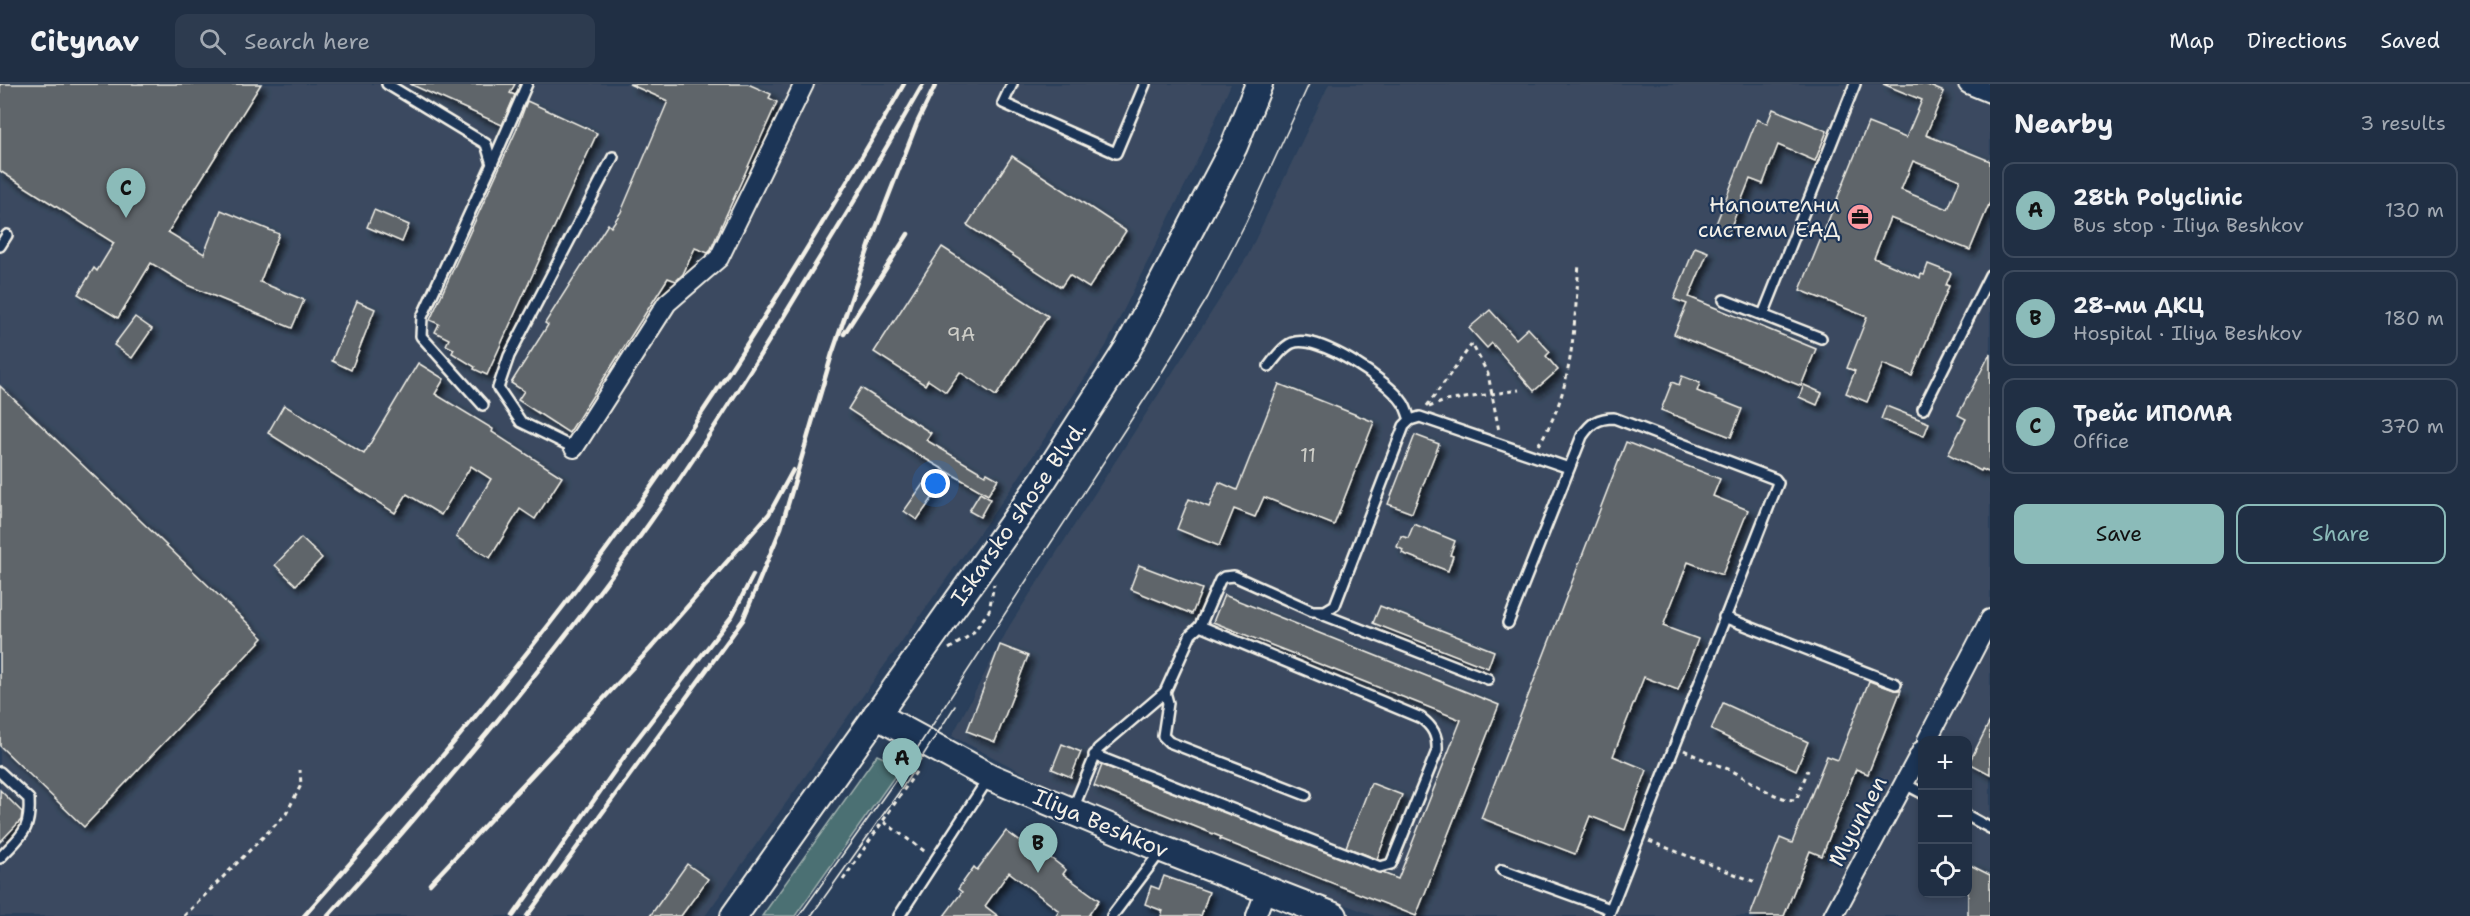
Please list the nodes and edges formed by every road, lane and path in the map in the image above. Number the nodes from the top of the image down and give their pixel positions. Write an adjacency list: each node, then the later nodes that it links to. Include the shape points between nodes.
1 (387, 84): 11 (lane, via 486,144)
2 (527, 84): 11 (lane)
3 (804, 84): 26 (street, via 719,258 667,303)
4 (1012, 84): 5 (lane, via 1003,103 1116,153)
5 (1145, 84)
6 (1259, 84): 37 (main road, Iskarsko shose Blvd., via 1234,146 1128,348 1042,482)
7 (1855, 84): 17 (lane)
8 (1968, 84): 9 (street)
9 (1990, 93)
10 (613, 157): 26 (lane, via 509,356 498,388 521,422)
11 (492, 164): 22 (lane, via 422,317 421,336)
12 (7, 235): 13 (lane)
13 (0, 246)
14 (1579, 264): 27 (path, via 1572,356 1552,421 1539,444)
15 (1990, 275): 23 (lane)
16 (1725, 300): 17 (lane)
17 (1763, 315): 18 (lane)
18 (1821, 338)
19 (1269, 366): 24 (lane, via 1292,344 1306,342 1332,350 1378,379 1402,402)
20 (1519, 390): 21 (path)
21 (1493, 394): 21 (path, via 1488,374 1472,344 1426,408); 25 (path, via 1497,427)
22 (483, 405)
23 (1923, 409)
24 (1410, 420): 25 (lane, via 1420,417); 29 (lane, via 1404,426 1335,605)
25 (1506, 446): 27 (lane)
26 (574, 448)
27 (1527, 454): 28 (lane)
28 (1569, 468): 30 (lane, via 1588,427 1604,418 1614,418 1775,479 1778,486); 32 (lane)
29 (1319, 612): 33 (lane, via 1229,576 1220,580); 34 (lane)
30 (1724, 617): 35 (lane); 39 (lane)
31 (1990, 619): 38 (street)
32 (1508, 623)
33 (1200, 626): 36 (lane, via 1191,634); 40 (lane, via 1430,725 1438,742 1437,752 1391,864 1380,867)
34 (1488, 679)
35 (1896, 684)
36 (1165, 692): 40 (lane); 49 (lane, via 1168,703 1163,736 1169,742)
37 (876, 715): 46 (main road, Iliya Beshkov); 64 (main road, Iskarsko shose Blvd.)
38 (1930, 736)
39 (1674, 745): 44 (path, via 1789,800 1796,800); 54 (lane)
40 (1094, 755): 50 (lane)
41 (1918, 759): 47 (street, Myunhen)
42 (920, 768): 52 (path)
43 (300, 770): 63 (path, via 301,785 286,813)
44 (1808, 770)
45 (0, 772): 56 (lane, via 29,799 30,818 23,833)
46 (990, 777): 50 (main road, Iliya Beshkov); 57 (lane)
47 (1905, 784): 48 (lane); 69 (street, Myunhen)
48 (1918, 790)
49 (1306, 795)
50 (1072, 811): 55 (main road, Iliya Beshkov)
51 (1972, 818): 53 (lane)
52 (884, 822): 57 (path); 59 (path)
53 (1990, 828)
54 (1639, 837): 60 (path); 62 (lane)
55 (1162, 849): 61 (main road, Iliya Beshkov); 66 (lane)
56 (0, 858)
57 (936, 859): 65 (lane)
58 (1502, 870): 62 (lane)
59 (843, 880)
60 (1758, 883)
61 (1266, 890): 67 (street); 68 (main road, Iliya Beshkov)
62 (1609, 913)
63 (183, 916)
64 (734, 916)
65 (899, 916)
66 (1112, 916)
67 (1256, 916)
68 (1334, 916)
69 (1833, 916)

